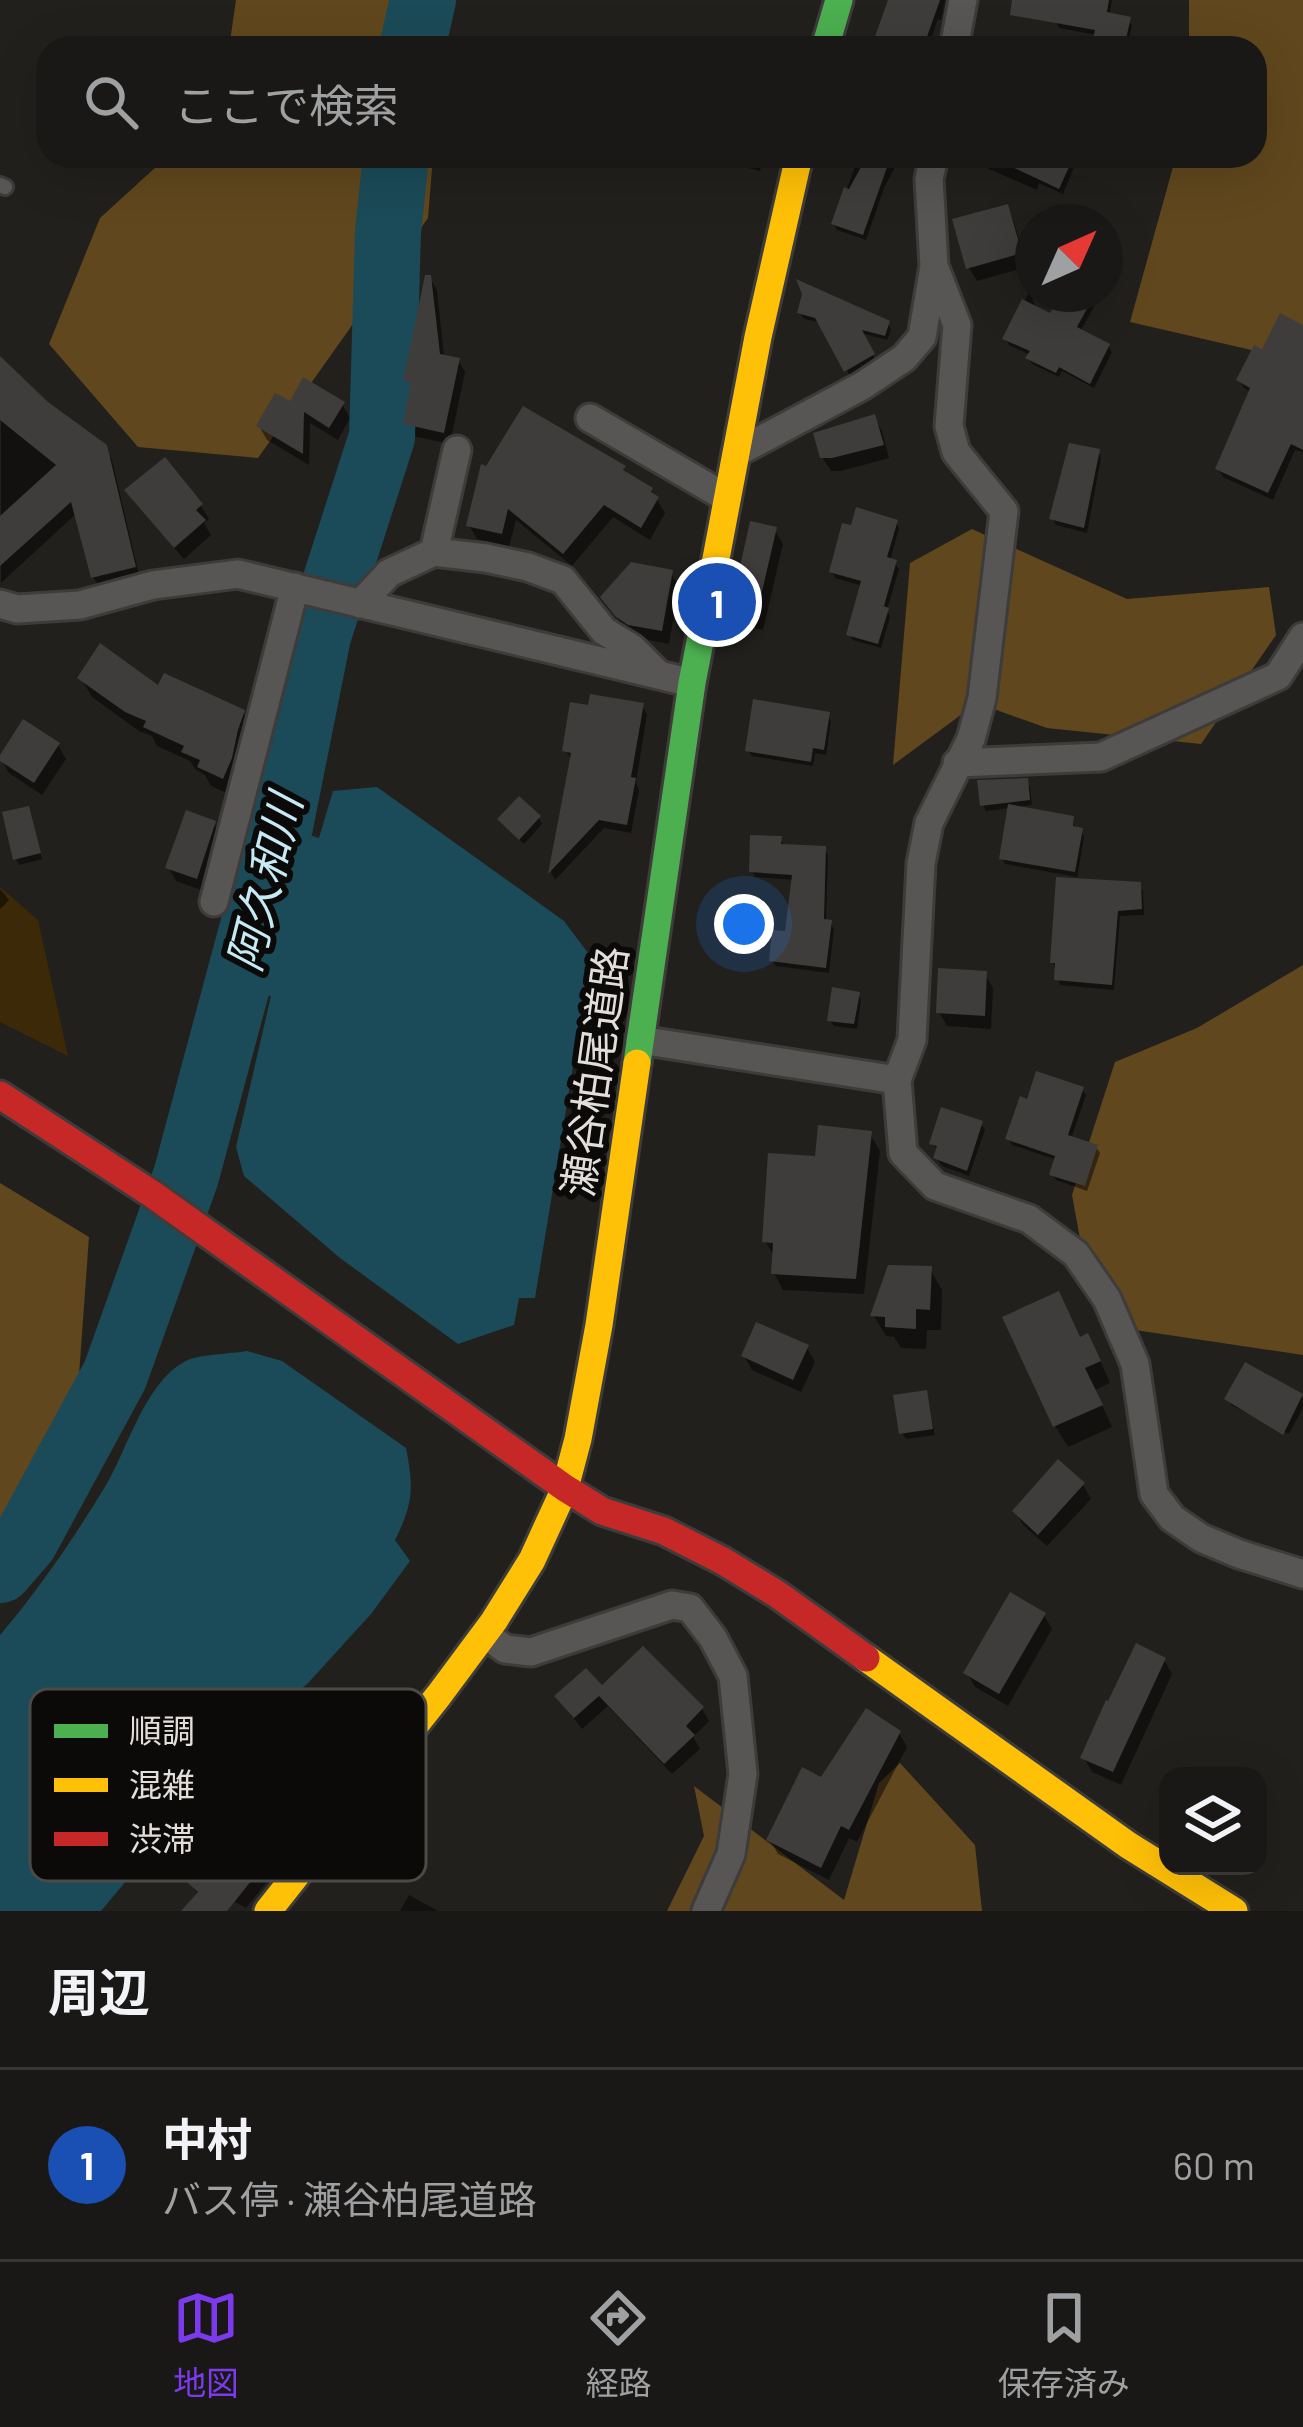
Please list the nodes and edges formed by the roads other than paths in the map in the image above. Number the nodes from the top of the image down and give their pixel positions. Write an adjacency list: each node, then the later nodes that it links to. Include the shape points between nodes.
1 (838, 0): 3 (main road)
2 (963, 0): 4 (street)
3 (829, 36)
4 (956, 36)
5 (796, 168): 10 (main road, 瀬谷柏尾道路)
6 (931, 168): 7 (street)
7 (934, 266): 10 (street, via 922,337 904,358); 19 (street, via 958,325 949,426 956,452 1004,511 982,698)
8 (590, 418): 11 (street)
9 (457, 450): 12 (street)
10 (736, 453): 11 (main road, 瀬谷柏尾道路)
11 (727, 498): 18 (main road, 瀬谷柏尾道路)
12 (434, 553): 14 (street, via 389,573); 17 (street, via 563,580 604,631)
13 (301, 588): 14 (street); 15 (street, via 238,574 80,605); 20 (street)
14 (356, 603): 17 (street)
15 (0, 604)
16 (1303, 637): 19 (street, via 1278,676 1101,757)
17 (658, 675): 18 (street)
18 (692, 683): 21 (main road, 瀬谷柏尾道路)
19 (957, 763): 22 (street, via 928,823 912,1040)
20 (214, 902)
21 (640, 1040): 22 (street); 24 (main road, 瀬谷柏尾道路, via 599,1325)
22 (897, 1080): 25 (street, via 903,1154 934,1186 1029,1219 1076,1254 1107,1299 1135,1364 1154,1494 1172,1518 1201,1538)
23 (0, 1095): 24 (main road)
24 (565, 1488): 26 (main road, 瀬谷柏尾道路, via 532,1560); 29 (main road, via 777,1594)
25 (1303, 1574)
26 (484, 1634): 27 (main road, 瀬谷柏尾道路); 31 (street, via 505,1649 531,1652 672,1605 690,1608 733,1676 743,1774 731,1854)
27 (426, 1708)
28 (291, 1881): 30 (main road, 瀬谷柏尾道路)
29 (1226, 1908)
30 (268, 1911)
31 (706, 1911)

